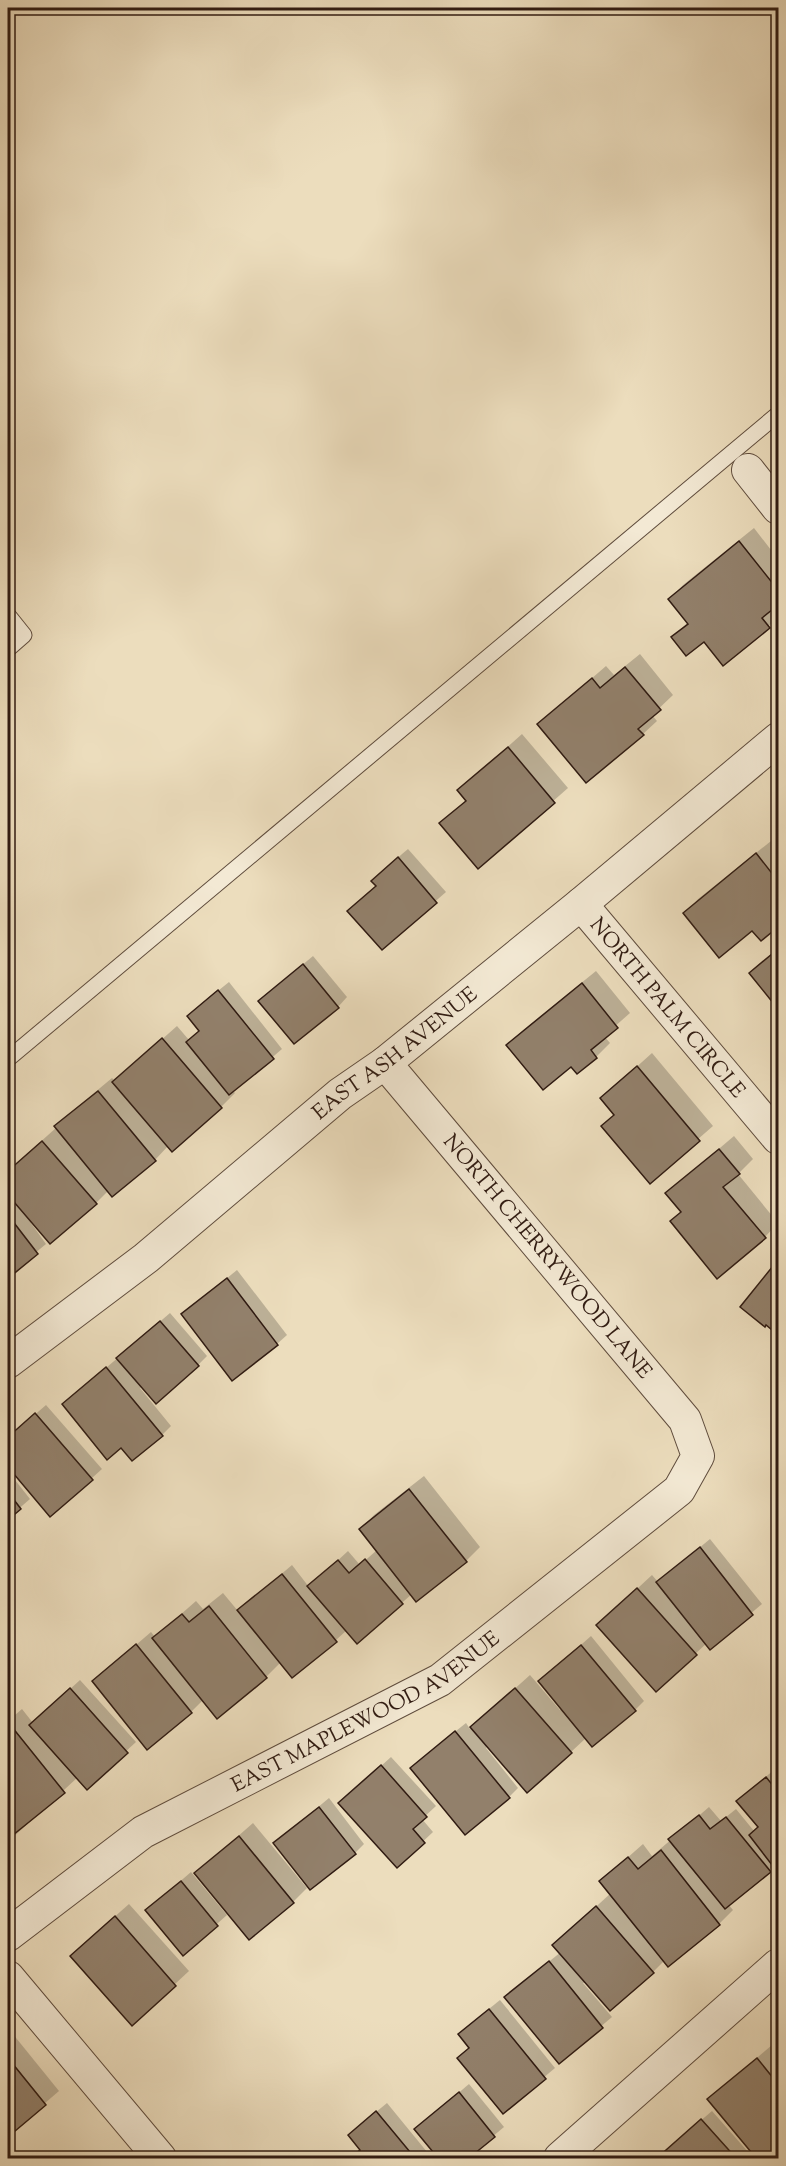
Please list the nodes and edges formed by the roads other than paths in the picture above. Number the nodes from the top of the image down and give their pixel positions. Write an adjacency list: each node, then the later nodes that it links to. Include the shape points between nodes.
1 (778, 414): 8 (lane)
2 (748, 470): 3 (street)
3 (778, 508)
4 (8, 615): 5 (lane, via 24,635)
5 (8, 649)
6 (778, 739): 7 (street, EAST ASH AVENUE)
7 (581, 904): 9 (street, EAST ASH AVENUE); 10 (street, NORTH PALM CIRCLE)
8 (8, 1059)
9 (385, 1063): 11 (street, EAST ASH AVENUE, via 340,1094 146,1258); 12 (street, NORTH CHERRYWOOD LANE, via 685,1420)
10 (778, 1138)
11 (8, 1362)
12 (698, 1456): 13 (street, EAST MAPLEWOOD AVENUE, via 679,1490 440,1680 143,1832)
13 (8, 1935)
14 (778, 1965): 17 (street)
15 (8, 1977): 16 (street)
16 (158, 2158)
17 (560, 2158)

